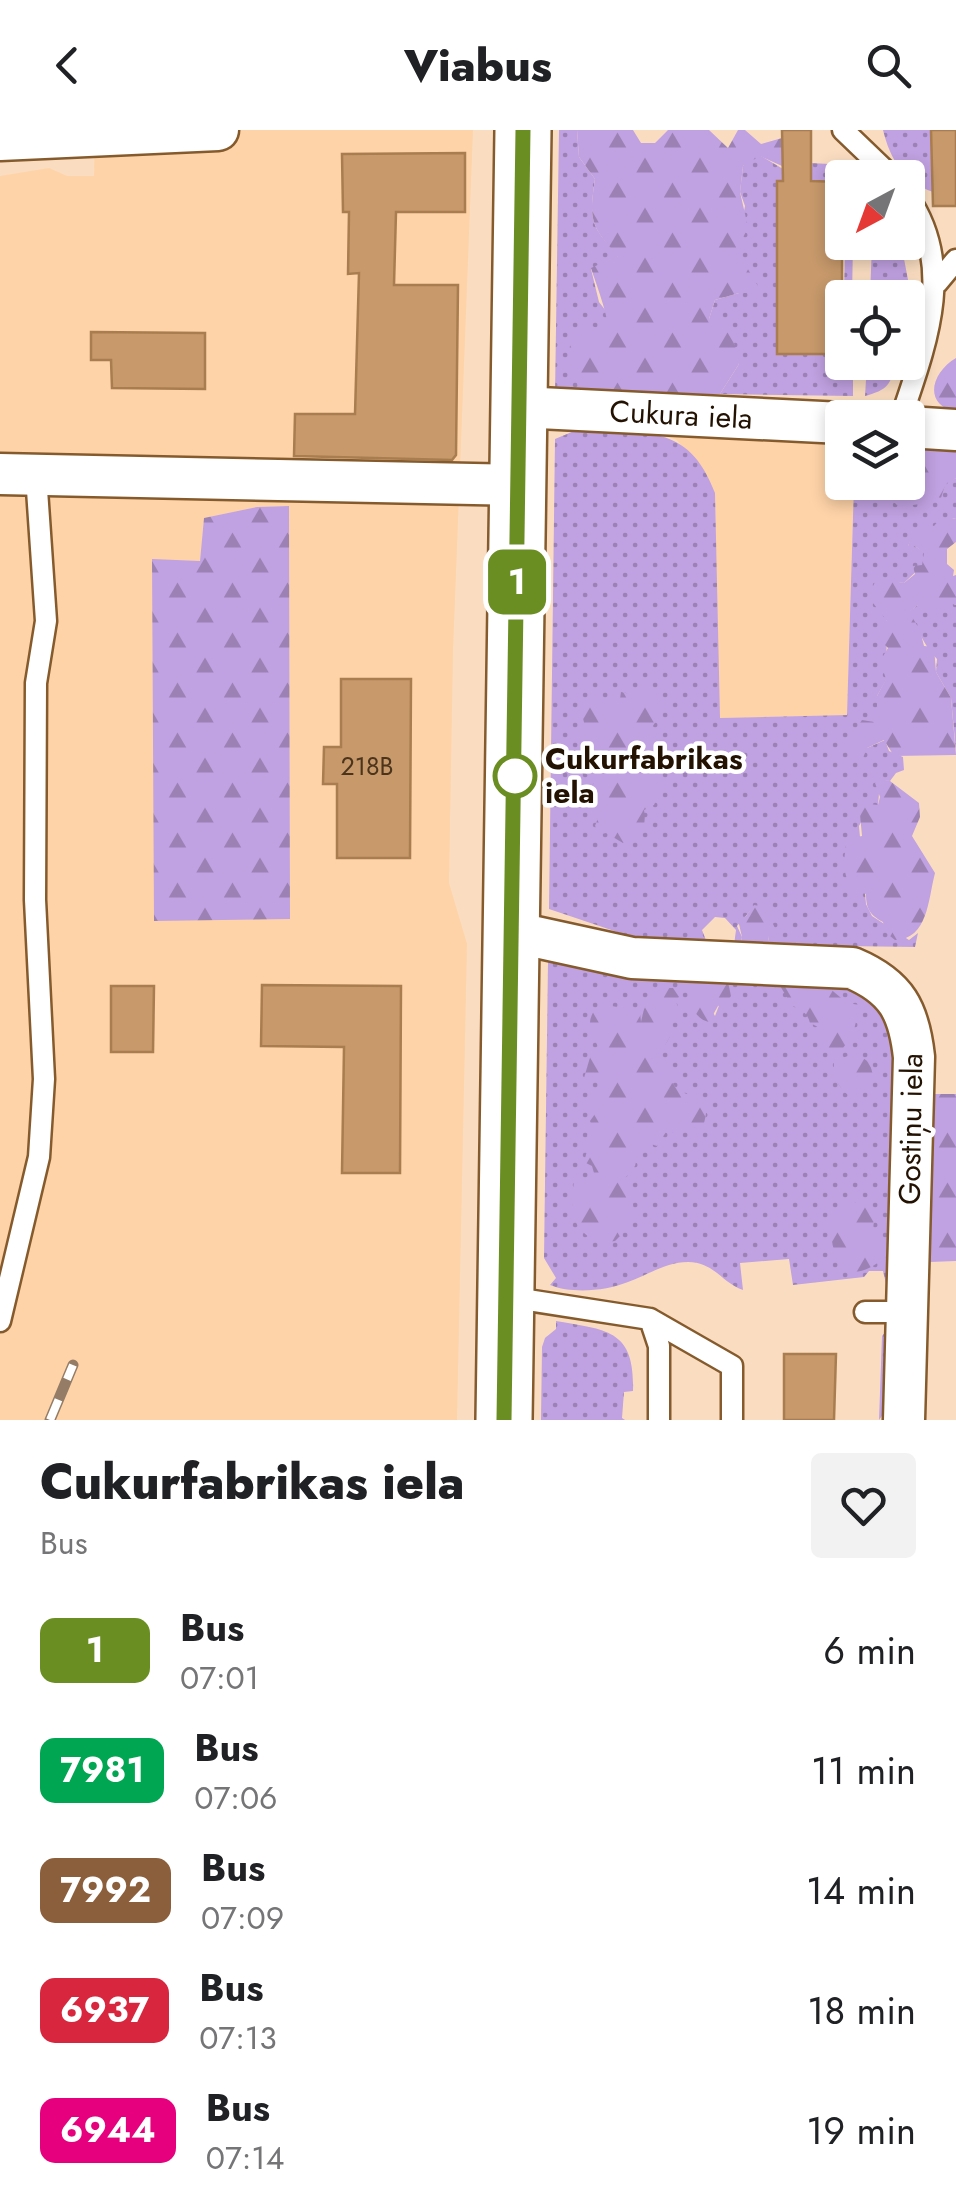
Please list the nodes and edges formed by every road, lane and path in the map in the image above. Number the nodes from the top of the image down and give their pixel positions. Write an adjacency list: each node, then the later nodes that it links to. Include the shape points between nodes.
1 (218, 130): 4 (street)
2 (522, 130): 10 (highway)
3 (843, 130): 5 (lane)
4 (0, 140)
5 (874, 160)
6 (925, 228): 8 (lane)
7 (956, 260): 8 (lane)
8 (937, 282): 9 (lane, via 936,308)
9 (907, 400)
10 (519, 407): 11 (street, Cukura iela); 15 (highway)
11 (825, 422)
12 (925, 428): 13 (street)
13 (956, 430)
14 (18, 474): 15 (street); 21 (lane, via 46,621 36,683 35,900 44,1079 38,1157)
15 (519, 485): 16 (highway)
16 (513, 932): 17 (highway); 19 (street, Gostiņu iela, via 632,958 852,968 893,994 904,1011 914,1058)
17 (506, 1297): 20 (lane); 22 (highway)
18 (865, 1312): 19 (lane)
19 (907, 1312): 25 (street, Gostiņu iela)
20 (650, 1319): 23 (lane, via 659,1346); 24 (lane, via 732,1366)
21 (0, 1322)
22 (504, 1420)
23 (660, 1420)
24 (732, 1420)
25 (904, 1420)

